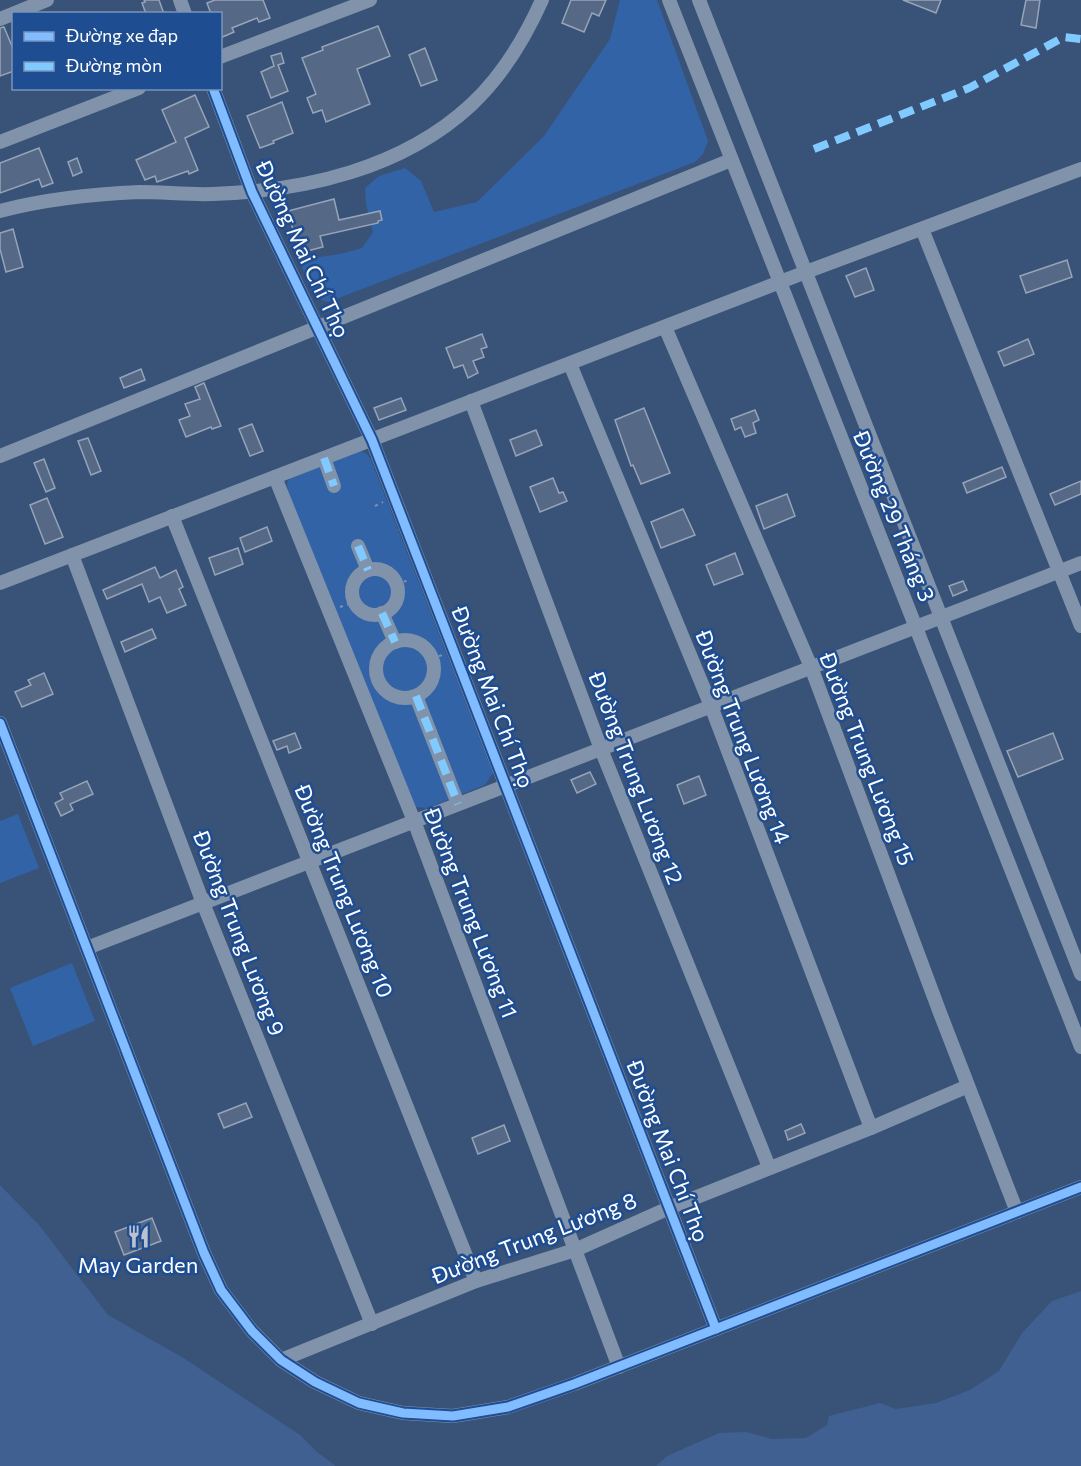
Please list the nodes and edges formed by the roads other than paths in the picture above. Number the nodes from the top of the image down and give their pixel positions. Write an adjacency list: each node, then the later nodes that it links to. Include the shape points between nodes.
1 (47, 0): 6 (street)
2 (370, 0): 7 (street)
3 (542, 0): 13 (street, via 502,70 471,105 448,123 400,153 353,172)
4 (669, 0): 11 (street, Đường 29 Tháng 3)
5 (699, 0): 16 (street, Đường 29 Tháng 3)
6 (17, 12)
7 (222, 56)
8 (134, 90): 10 (street)
9 (214, 90): 13 (street, Đường Mai Chí Thọ)
10 (0, 142)
11 (731, 160): 17 (street, Đường 29 Tháng 3); 18 (street)
12 (1081, 169): 15 (street)
13 (252, 192): 14 (street, via 141,192 54,200); 18 (street, Đường Mai Chí Thọ)
14 (0, 211)
15 (922, 229): 16 (street); 32 (street)
16 (806, 272): 17 (street); 35 (street, Đường 29 Tháng 3)
17 (779, 283): 19 (street); 37 (street, Đường 29 Tháng 3)
18 (317, 327): 22 (street, Đường Mai Chí Thọ); 23 (street)
19 (665, 327): 20 (street); 39 (street, Đường Trung Lương 15)
20 (570, 364): 21 (street); 41 (street, Đường Trung Lương 14)
21 (471, 401): 22 (street); 43 (street, Đường Trung Lương 12)
22 (372, 440): 24 (street); 44 (street, Đường Mai Chí Thọ)
23 (0, 456)
24 (324, 458): 25 (street); 26 (street)
25 (275, 477): 27 (street); 46 (street, Đường Trung Lương 11)
26 (334, 486)
27 (172, 516): 29 (street); 47 (street, Đường Trung Lương 10)
28 (358, 546): 31 (street)
29 (72, 555): 33 (street); 48 (street, Đường Trung Lương 9)
30 (1081, 562): 32 (street)
31 (368, 570): 34 (street, via 354,583 355,602 364,612); 34 (street, via 386,572 397,585 396,601)
32 (1060, 571): 35 (street); 36 (street)
33 (0, 583)
34 (382, 614): 38 (street)
35 (941, 617): 37 (street); 50 (street, Đường 29 Tháng 3)
36 (1081, 626)
37 (915, 627): 39 (street); 51 (street, Đường 29 Tháng 3)
38 (395, 642): 40 (street, via 419,643 433,662 432,679); 40 (street, via 378,659 380,683 391,694)
39 (811, 667): 41 (street); 52 (street, Đường Trung Lương 15)
40 (416, 696): 45 (street)
41 (711, 706): 43 (street); 53 (street, Đường Trung Lương 14)
42 (0, 723): 49 (street)
43 (601, 749): 44 (street); 54 (street, Đường Trung Lương 12)
44 (506, 786): 45 (street); 56 (street, Đường Mai Chí Thọ)
45 (458, 804): 46 (street)
46 (414, 821): 47 (street); 58 (street, Đường Trung Lương 11)
47 (310, 862): 48 (street); 59 (street, Đường Trung Lương 10)
48 (203, 903): 49 (street); 60 (street, Đường Trung Lương 9)
49 (87, 948): 62 (street, via 221,1290 252,1331)
50 (1081, 974)
51 (1081, 1047)
52 (968, 1086): 53 (street, Đường Trung Lương 8); 57 (street, Đường Trung Lương 15)
53 (871, 1128): 54 (street, Đường Trung Lương 8)
54 (769, 1167): 56 (street, Đường Trung Lương 8)
55 (1081, 1187): 57 (street)
56 (669, 1208): 58 (street, Đường Trung Lương 8); 61 (street, Đường Mai Chí Thọ)
57 (1017, 1212): 61 (street)
58 (575, 1250): 59 (street, Đường Trung Lương 8); 63 (street, Đường Trung Lương 11)
59 (476, 1281): 60 (street, Đường Trung Lương 8)
60 (372, 1323): 62 (street, Đường Trung Lương 8)
61 (716, 1329): 63 (street)
62 (281, 1360): 63 (street, via 359,1403 403,1413 453,1416 508,1407)
63 (619, 1367)

